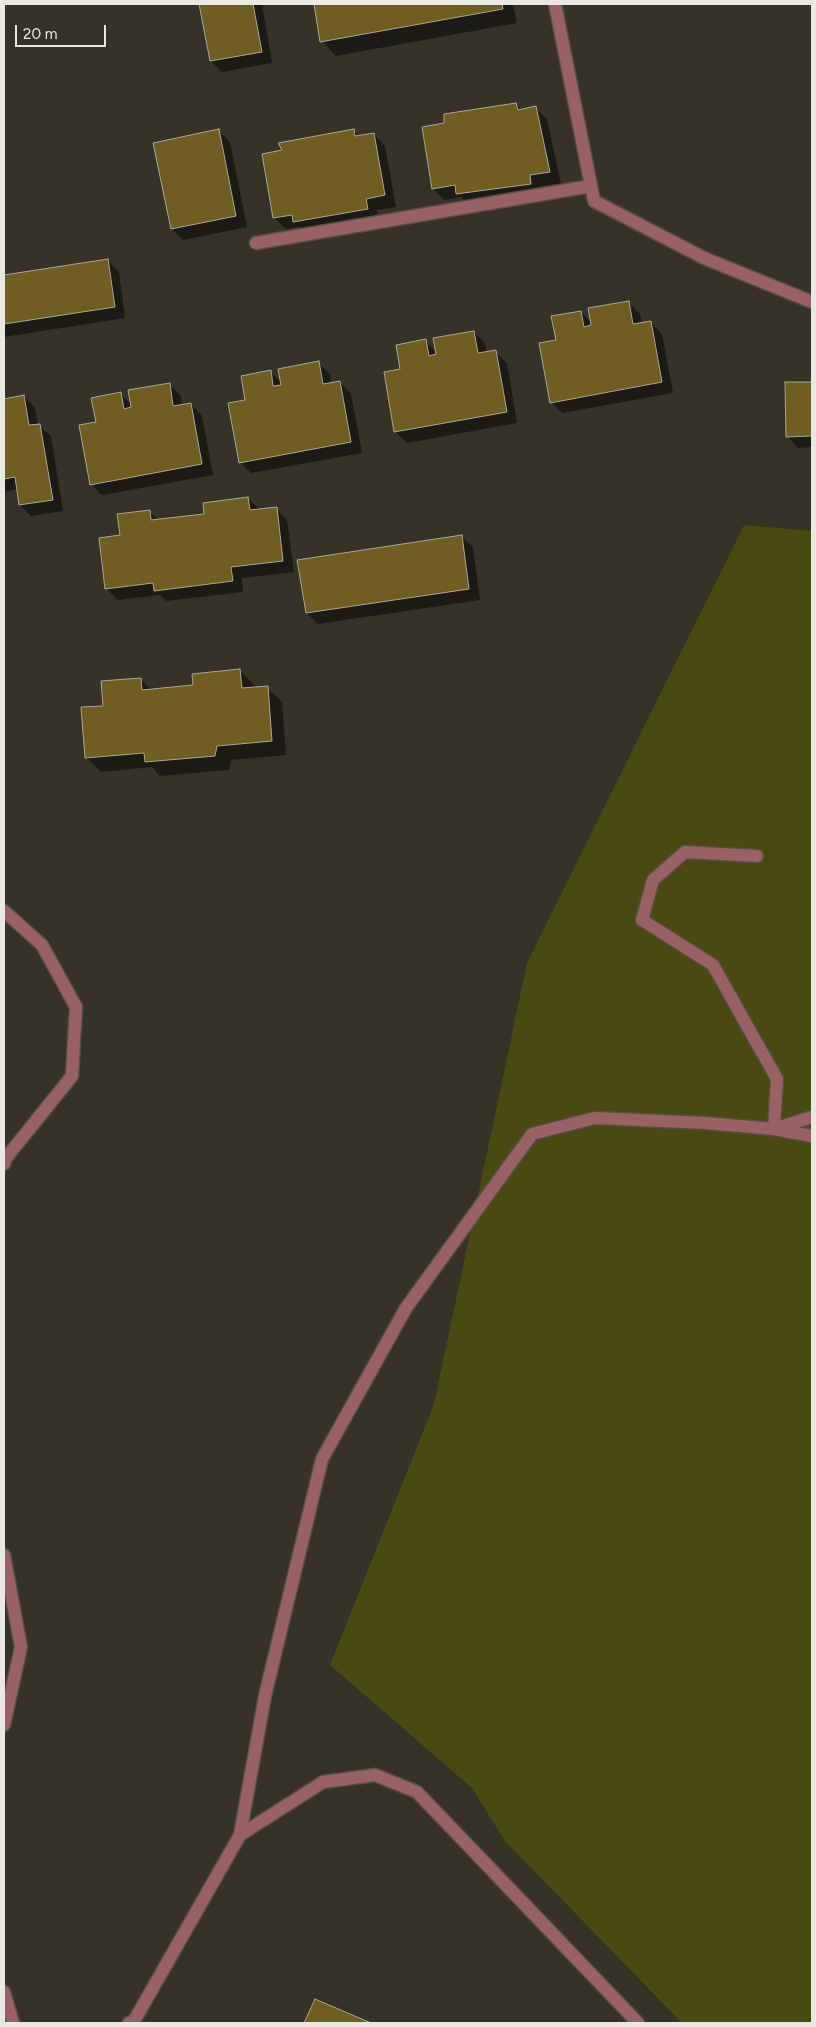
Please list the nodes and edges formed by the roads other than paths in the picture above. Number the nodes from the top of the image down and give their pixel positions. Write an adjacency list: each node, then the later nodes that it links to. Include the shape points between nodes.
1 (555, 4): 2 (street)
2 (591, 186): 3 (street); 4 (street, via 594,201 704,258)
3 (256, 243)
4 (812, 302)
5 (757, 856): 8 (street, via 685,852 653,880 642,920 713,965 777,1079)
6 (4, 911): 10 (street, via 42,945 76,1007 72,1076)
7 (812, 1117): 8 (street)
8 (774, 1129): 9 (street); 13 (street, via 595,1118 532,1134 406,1308 322,1459 265,1696)
9 (812, 1136)
10 (4, 1164)
11 (4, 1554): 12 (street, via 21,1647)
12 (4, 1725)
13 (240, 1835): 16 (street, via 134,2021); 17 (street, via 323,1782 375,1775 417,1792)
14 (4, 1992): 15 (street)
15 (13, 2023)
16 (129, 2023)
17 (638, 2023)

